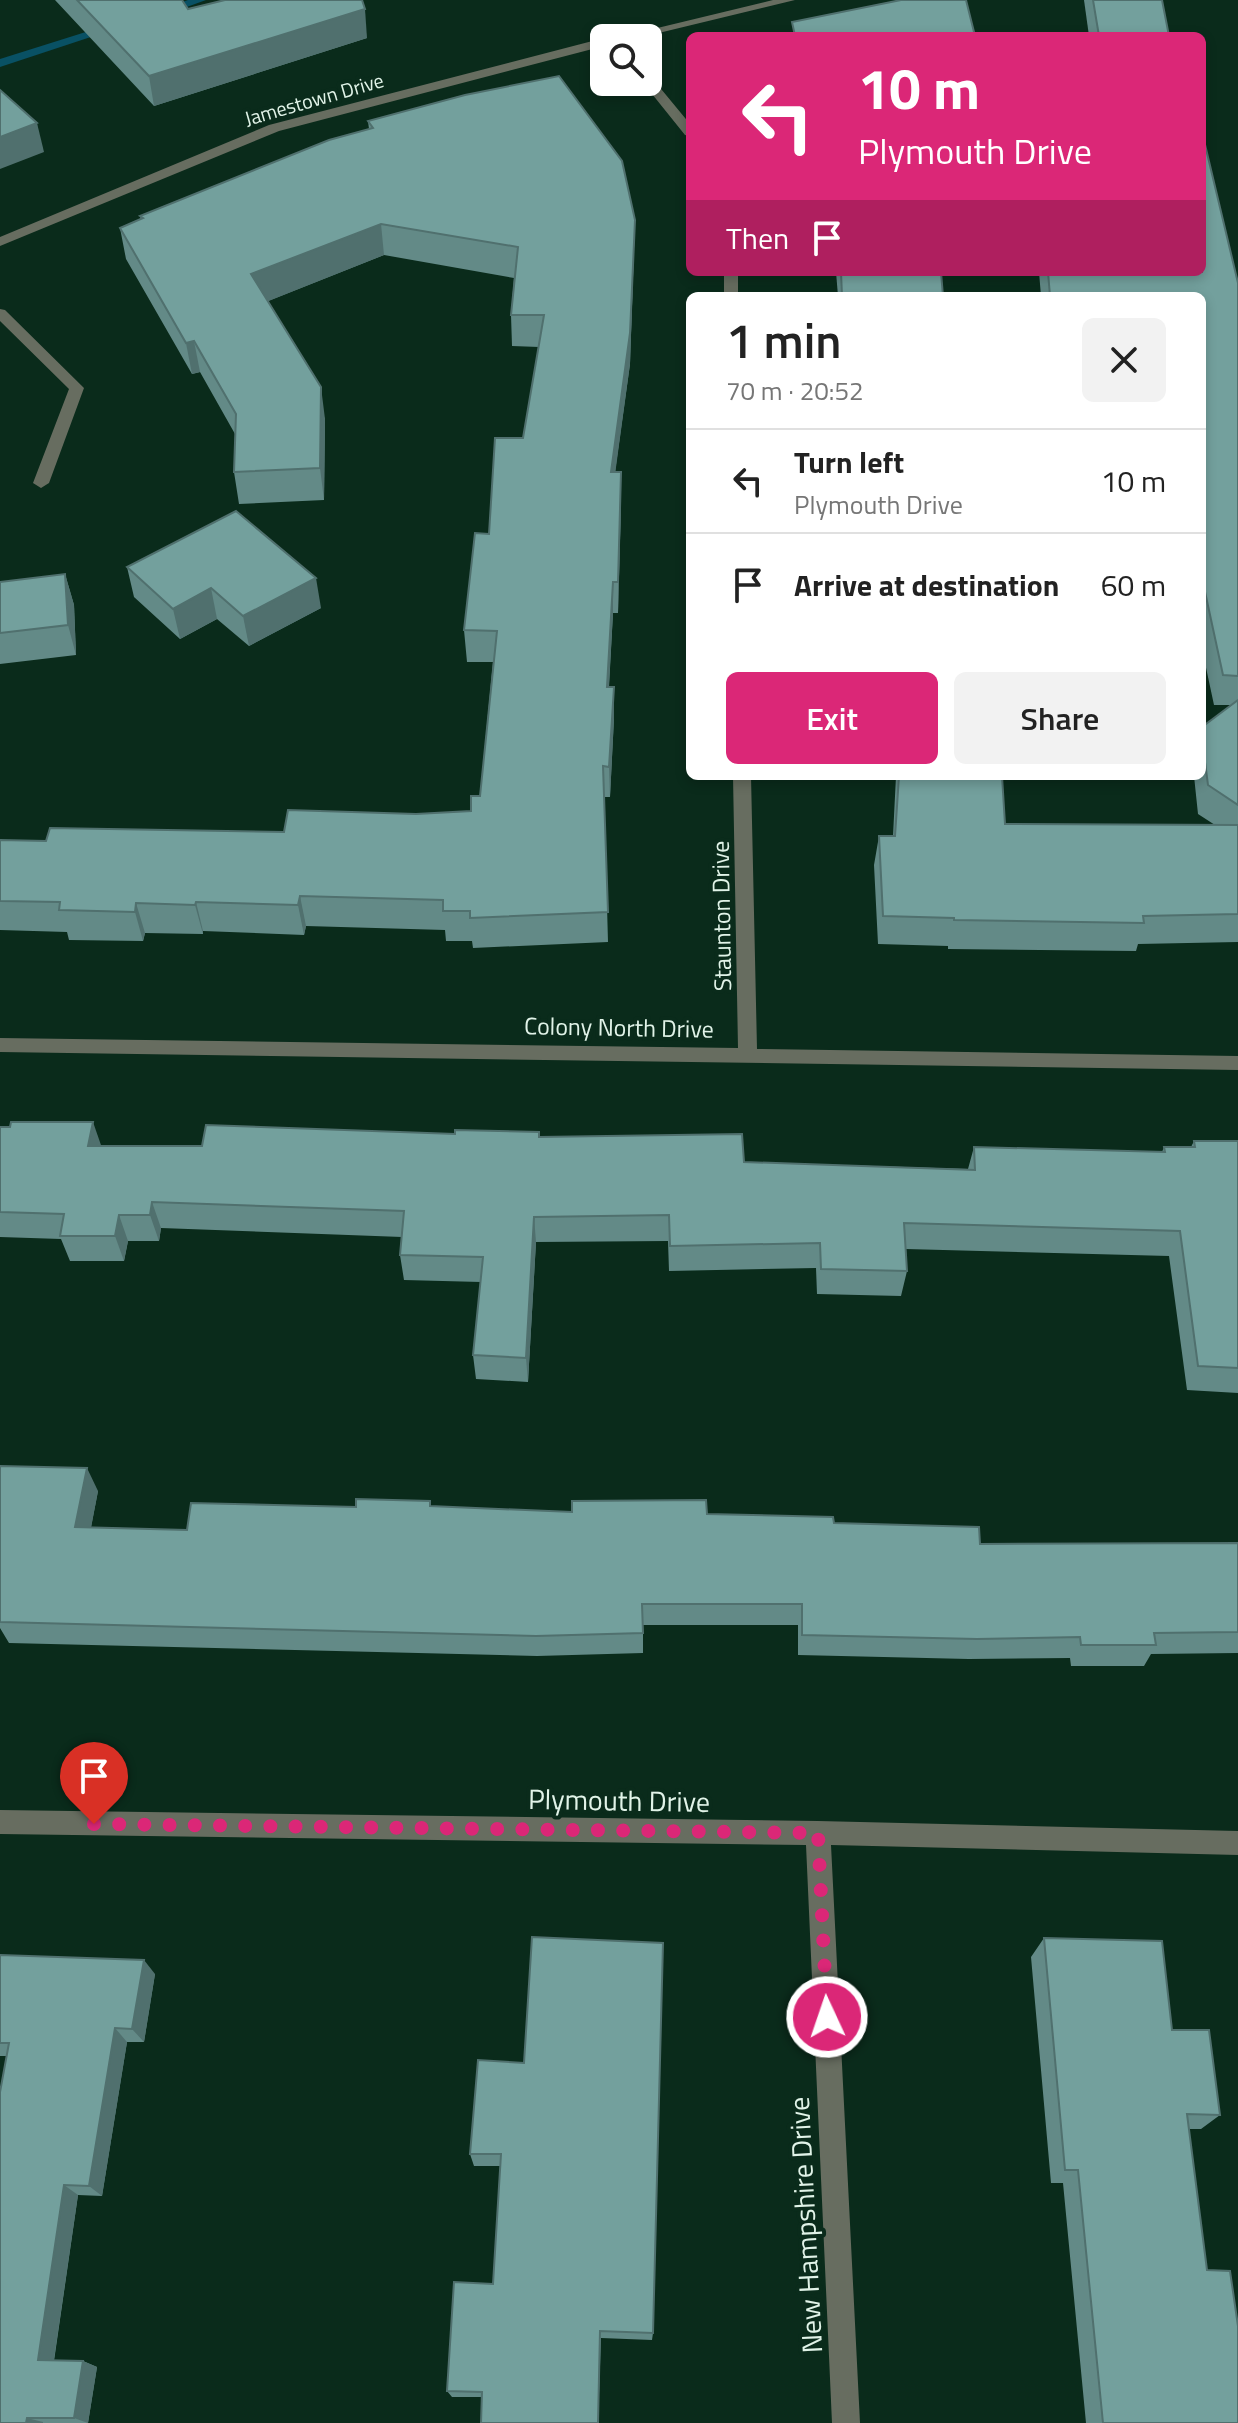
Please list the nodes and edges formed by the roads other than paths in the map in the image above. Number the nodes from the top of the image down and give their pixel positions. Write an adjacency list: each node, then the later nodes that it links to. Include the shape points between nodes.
1 (789, 0): 2 (street)
2 (662, 29)
3 (590, 46): 6 (street, Jamestown Drive, via 274,128)
4 (660, 96): 5 (street)
5 (686, 127)
6 (0, 242)
7 (0, 313): 8 (street, via 77,388)
8 (41, 483)
9 (742, 780): 11 (street, Staunton Drive)
10 (0, 1045): 11 (street, Colony North Drive)
11 (748, 1055): 12 (street, Colony North Drive)
12 (1238, 1063)
13 (0, 1822): 14 (street, Plymouth Drive)
14 (818, 1833): 15 (street, Plymouth Drive); 16 (street, New Hampshire Drive)
15 (1238, 1843)
16 (846, 2423)

